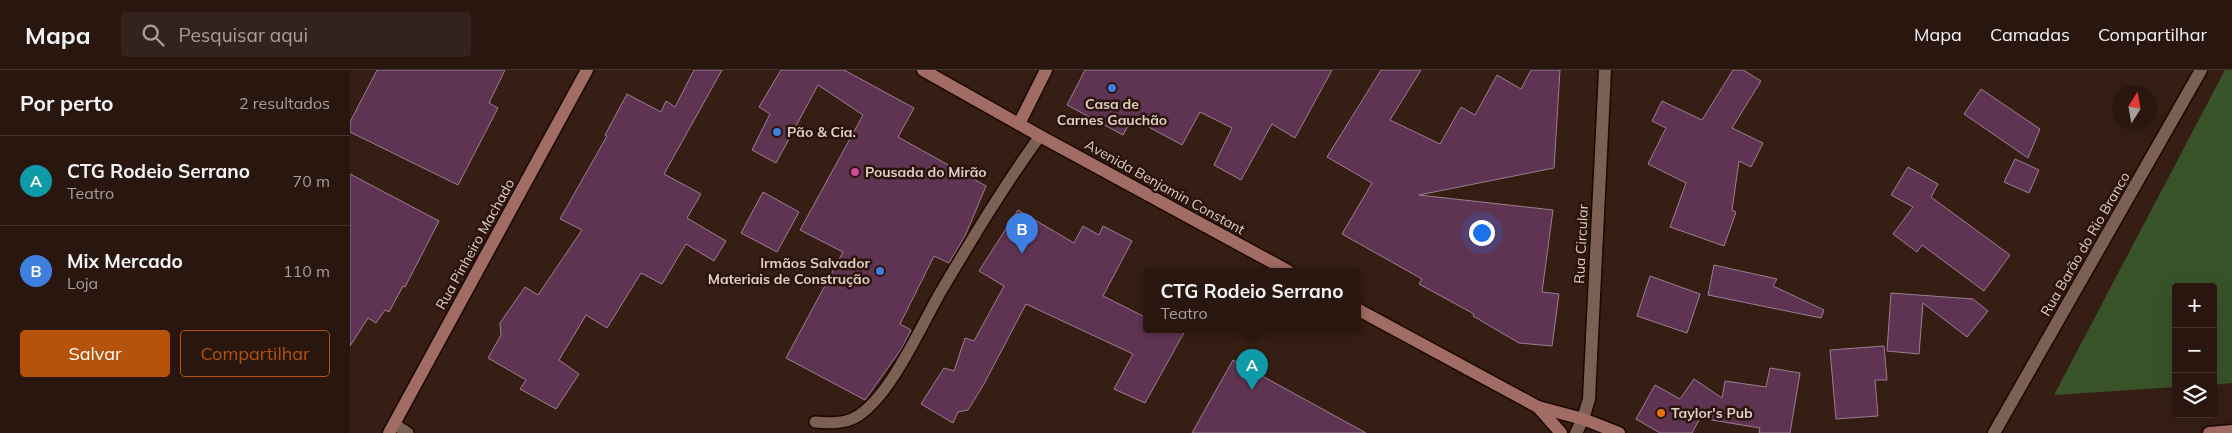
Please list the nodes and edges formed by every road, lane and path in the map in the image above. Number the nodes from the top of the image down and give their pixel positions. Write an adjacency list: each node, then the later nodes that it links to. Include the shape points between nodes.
1 (587, 70): 13 (main road, Rua Pinheiro Machado)
2 (923, 70): 6 (main road, Avenida Benjamin Constant)
3 (1046, 70): 6 (main road)
4 (1604, 70): 11 (street, Rua Circular, via 1589,399)
5 (2201, 70): 19 (street, Rua Barão do Rio Branco)
6 (1020, 124): 7 (main road, Avenida Benjamin Constant)
7 (1040, 136): 8 (main road, Avenida Benjamin Constant); 12 (lane, via 1006,183 899,368 869,407 854,418 835,423)
8 (1282, 268)
9 (1361, 311): 10 (main road)
10 (1538, 407): 11 (main road); 16 (main road)
11 (1583, 419): 17 (street, Rua Circular); 18 (main road)
12 (815, 422)
13 (391, 428): 15 (lane)
14 (2232, 432): 20 (main road)
15 (408, 433)
16 (1561, 433)
17 (1576, 433)
18 (1618, 433)
19 (1994, 433)
20 (2209, 433)

